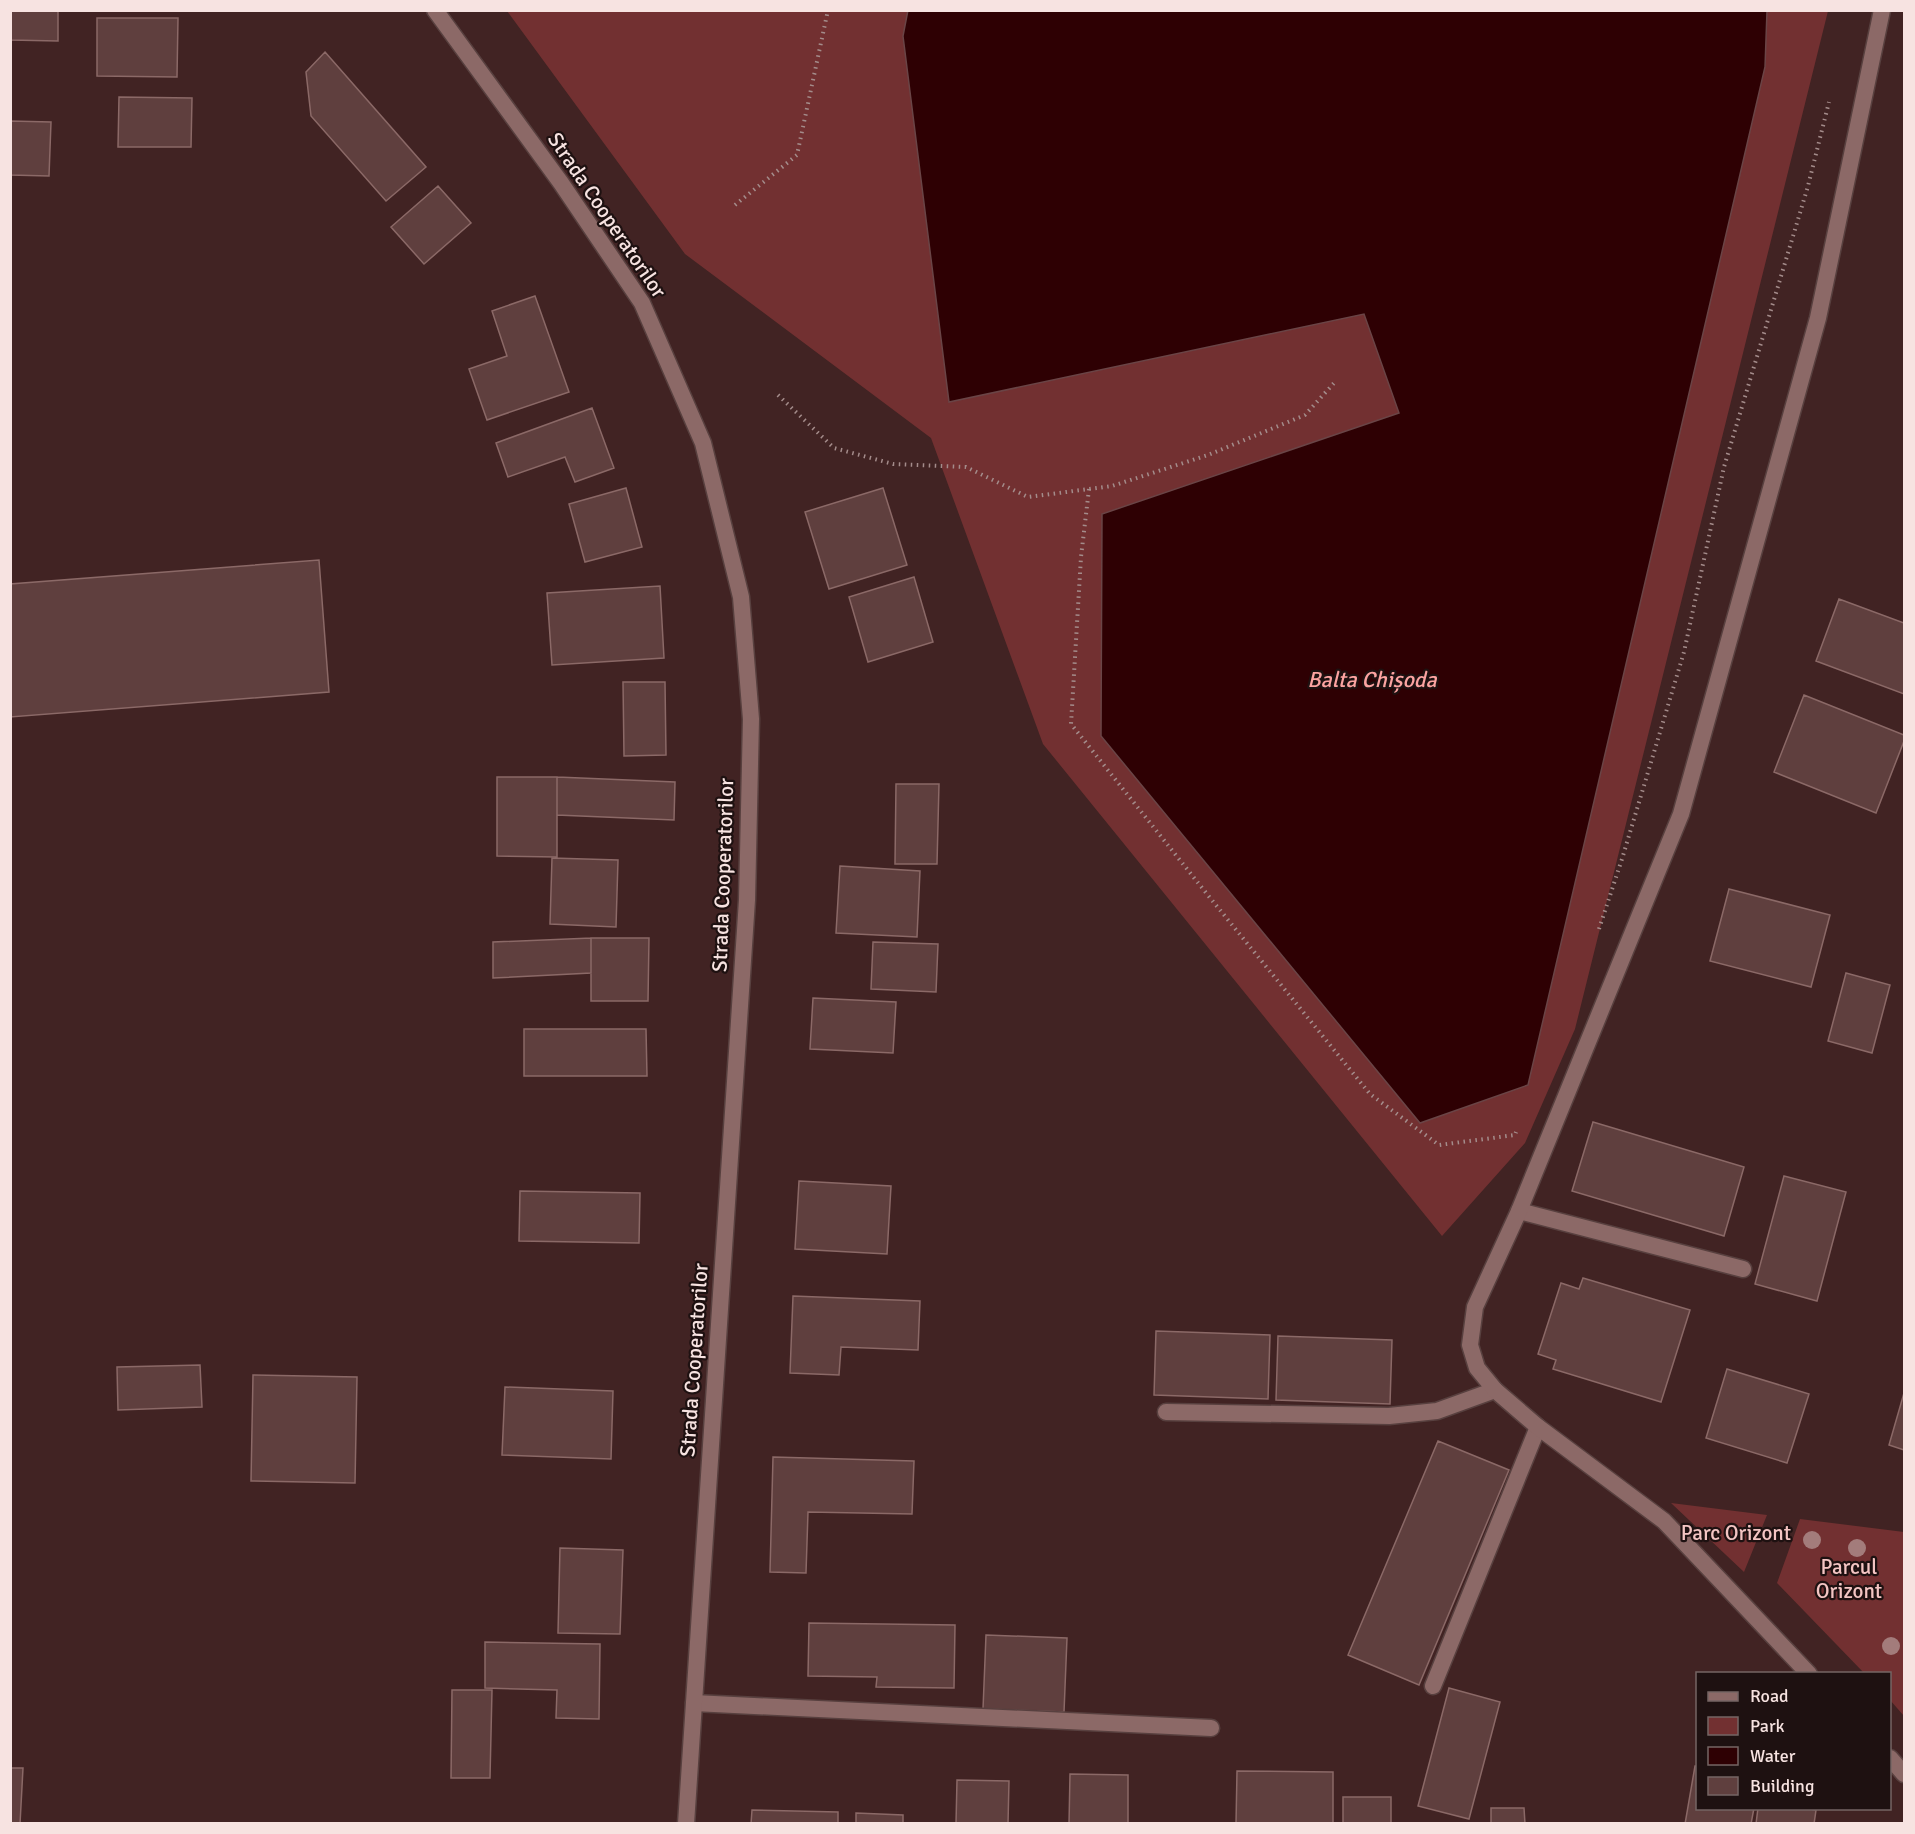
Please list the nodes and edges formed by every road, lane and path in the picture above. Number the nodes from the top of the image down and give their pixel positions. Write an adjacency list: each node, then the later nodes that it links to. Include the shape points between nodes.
1 (435, 10): 18 (street, Strada Cooperatorilor, via 561,183 642,303 703,443 741,597 751,719 747,900)
2 (828, 10): 5 (path, via 797,155)
3 (1882, 10): 11 (street, via 1818,318 1682,814)
4 (1831, 95): 9 (path, via 1808,186 1724,467 1684,652)
5 (735, 205)
6 (1334, 383): 8 (path, via 1305,415 1208,454 1112,486)
7 (778, 394): 8 (path, via 834,448 892,464 966,467 1028,497)
8 (1089, 489): 10 (path, via 1071,724 1370,1094 1439,1145 1515,1135)
9 (1596, 936)
10 (1520, 1125)
11 (1519, 1211): 12 (street); 13 (street, via 1475,1307 1470,1345 1476,1368)
12 (1743, 1269)
13 (1495, 1389): 14 (street, via 1437,1411 1389,1416); 15 (street)
14 (1166, 1412)
15 (1538, 1427): 16 (street, via 1664,1521); 17 (street)
16 (1807, 1672)
17 (1432, 1686)
18 (694, 1704): 19 (street); 22 (street, Strada Cooperatorilor)
19 (1211, 1728)
20 (1891, 1759): 21 (street)
21 (1905, 1774)
22 (686, 1824)

